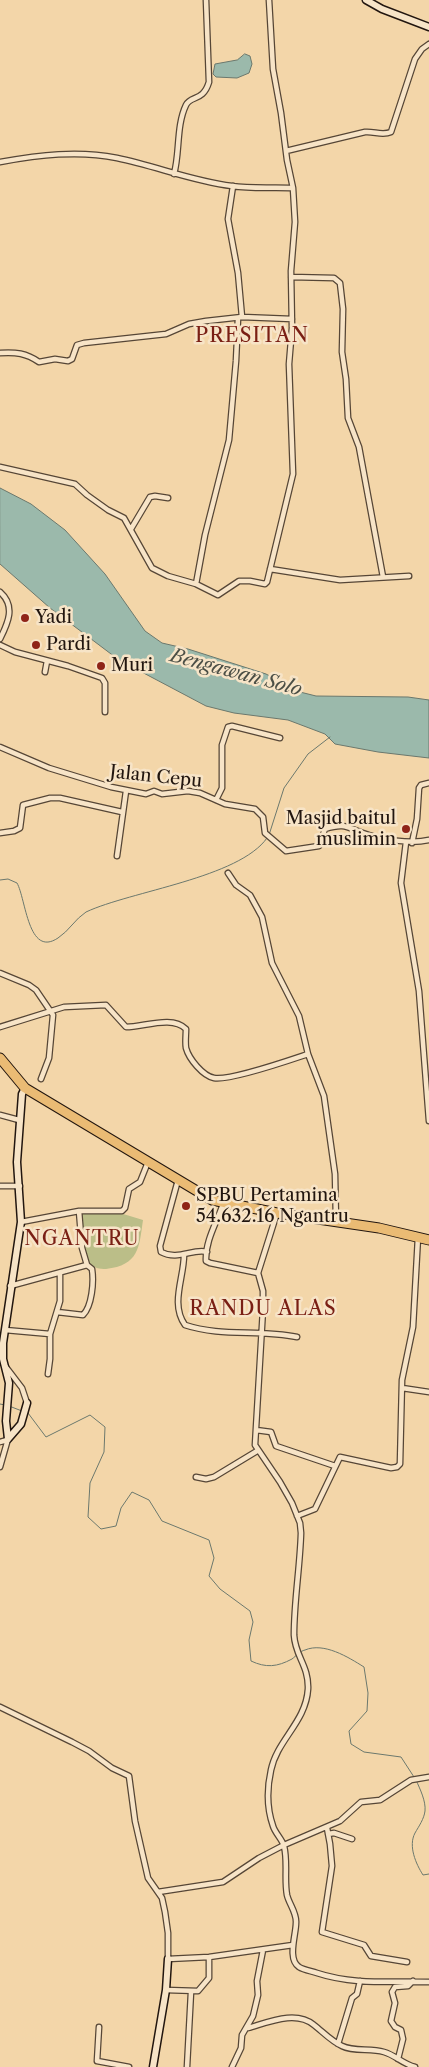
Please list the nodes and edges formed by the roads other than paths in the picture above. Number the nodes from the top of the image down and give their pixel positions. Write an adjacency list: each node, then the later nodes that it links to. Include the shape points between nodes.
1 (206, 0): 8 (street, via 209,82 204,94 190,101 185,108)
2 (269, 0): 6 (street, via 273,69)
3 (366, 0): 4 (street)
4 (429, 27)
5 (429, 44): 6 (street, via 415,59 391,132 365,132)
6 (286, 151): 10 (street)
7 (0, 162): 8 (street, via 50,154 88,155 119,159)
8 (174, 174): 9 (street)
9 (233, 186): 10 (street); 12 (street, via 228,219 238,273)
10 (293, 188): 11 (street, via 295,222)
11 (291, 277): 13 (street); 20 (street, via 334,278 340,283 348,418 359,447)
12 (240, 318): 13 (street); 14 (street, via 194,323 166,334 84,342 77,345 68,361 39,362 28,354); 21 (street, via 228,440)
13 (292, 318): 18 (street, via 290,389 294,474)
14 (0, 353)
15 (0, 467): 17 (street, via 75,484 108,510 122,516)
16 (168, 498): 17 (street, via 150,497)
17 (131, 529): 21 (street, via 152,568)
18 (270, 569): 20 (street, via 340,580); 21 (street, via 267,583 239,581 220,595)
19 (409, 576): 20 (street)
20 (383, 577)
21 (196, 584)
22 (0, 592): 23 (street, via 8,601 9,610)
23 (0, 639)
24 (0, 645): 25 (street)
25 (47, 661): 26 (street); 27 (street, via 104,680)
26 (45, 672)
27 (105, 712)
28 (280, 738): 32 (street, via 228,727 222,745 222,788)
29 (0, 747): 31 (street, Jalan Cepu, via 49,768)
30 (429, 783): 37 (street, via 419,788)
31 (126, 791): 32 (street, Jalan Cepu, via 146,794 188,791); 33 (street)
32 (216, 800): 36 (street, Jalan Cepu, via 257,810 263,817 265,833 286,851 318,847 325,828 346,826 363,834)
33 (122, 812): 34 (street, via 50,798 23,805 20,828); 38 (street)
34 (0, 833)
35 (429, 840): 37 (street)
36 (406, 842): 37 (street); 49 (street, via 401,883 419,991)
37 (412, 842)
38 (117, 856)
39 (228, 873): 43 (street, via 236,885 250,895 262,917 270,958 299,1016)
40 (0, 974): 41 (street, via 36,990)
41 (50, 1011): 42 (street); 43 (street, via 72,1006 106,1005 126,1027 159,1022 182,1025 186,1029 186,1047 190,1056 204,1073 216,1078); 45 (street, via 54,1019 50,1058)
42 (0, 1027)
43 (308, 1054): 57 (street, via 326,1108 335,1180)
44 (0, 1058): 46 (highway)
45 (40, 1079)
46 (24, 1088): 48 (street); 50 (highway)
47 (0, 1115): 48 (street)
48 (19, 1120): 53 (street, via 17,1162)
49 (429, 1120)
50 (148, 1162): 51 (highway); 55 (street, via 140,1182 129,1189 123,1210)
51 (178, 1180): 54 (highway); 61 (street, via 160,1250 165,1254)
52 (0, 1186): 53 (street)
53 (20, 1186): 58 (street)
54 (223, 1204): 56 (highway); 60 (street)
55 (79, 1211): 58 (street); 62 (street)
56 (277, 1213): 57 (highway); 64 (street)
57 (336, 1221): 59 (highway)
58 (21, 1222): 65 (street)
59 (426, 1238): 74 (street)
60 (207, 1252): 61 (street, via 197,1250); 64 (street, via 208,1262)
61 (184, 1255): 68 (street, via 178,1292 183,1323 219,1331)
62 (87, 1265): 63 (street); 66 (street, via 93,1274 86,1313)
63 (60, 1273): 65 (street); 66 (street)
64 (258, 1273): 68 (street, via 264,1297)
65 (10, 1286): 67 (street)
66 (58, 1312): 69 (street)
67 (5, 1330): 69 (street); 71 (street)
68 (262, 1332): 70 (street); 77 (street)
69 (50, 1334): 73 (street)
70 (298, 1337)
71 (1, 1343): 72 (street)
72 (6, 1367): 76 (street, via 22,1388); 78 (street)
73 (48, 1374)
74 (402, 1388): 75 (street); 81 (street, via 399,1466 391,1468 342,1456)
75 (429, 1392)
76 (27, 1403): 78 (street, via 20,1427)
77 (256, 1430): 80 (street); 81 (street, via 271,1432 276,1446)
78 (8, 1439): 79 (street); 82 (street)
79 (0, 1442)
80 (257, 1451): 83 (street, via 214,1477); 84 (street, via 286,1491)
81 (335, 1466): 84 (street, via 314,1509)
82 (0, 1467)
83 (196, 1477)
84 (297, 1516): 89 (street, via 301,1533 294,1634 308,1675 306,1703 298,1722 274,1756 268,1784 273,1824)
85 (0, 1707): 90 (street, via 89,1751 129,1776 148,1878)
86 (429, 1777): 87 (street, via 411,1780 384,1798 357,1804)
87 (327, 1831): 88 (street); 89 (street); 95 (street, via 332,1866 322,1932 364,1945 371,1956)
88 (352, 1839)
89 (284, 1845): 90 (street, via 218,1885); 91 (street, via 286,1891 296,1918)
90 (158, 1892): 94 (street, via 166,1912)
91 (293, 1946): 92 (street); 96 (street, via 295,1962 300,1968 333,1978)
92 (263, 1950): 93 (street); 102 (street, via 257,1981 258,1995)
93 (209, 1956): 94 (street); 100 (street, via 209,1979)
94 (168, 1959): 99 (street)
95 (407, 1962)
96 (360, 1981): 97 (street); 103 (street)
97 (413, 1981): 98 (street); 104 (street, via 392,1992 395,2003 391,2021 403,2035)
98 (429, 1982)
99 (166, 1990): 100 (street); 106 (street)
100 (191, 1992): 107 (street)
101 (99, 2027): 105 (street, via 96,2060)
102 (248, 2028): 103 (street, via 302,2018); 108 (street, via 242,2035 241,2048)
103 (338, 2044): 104 (street, via 384,2052)
104 (398, 2059): 109 (street)
105 (129, 2067)
106 (152, 2067)
107 (187, 2067)
108 (232, 2067)
109 (415, 2067)

